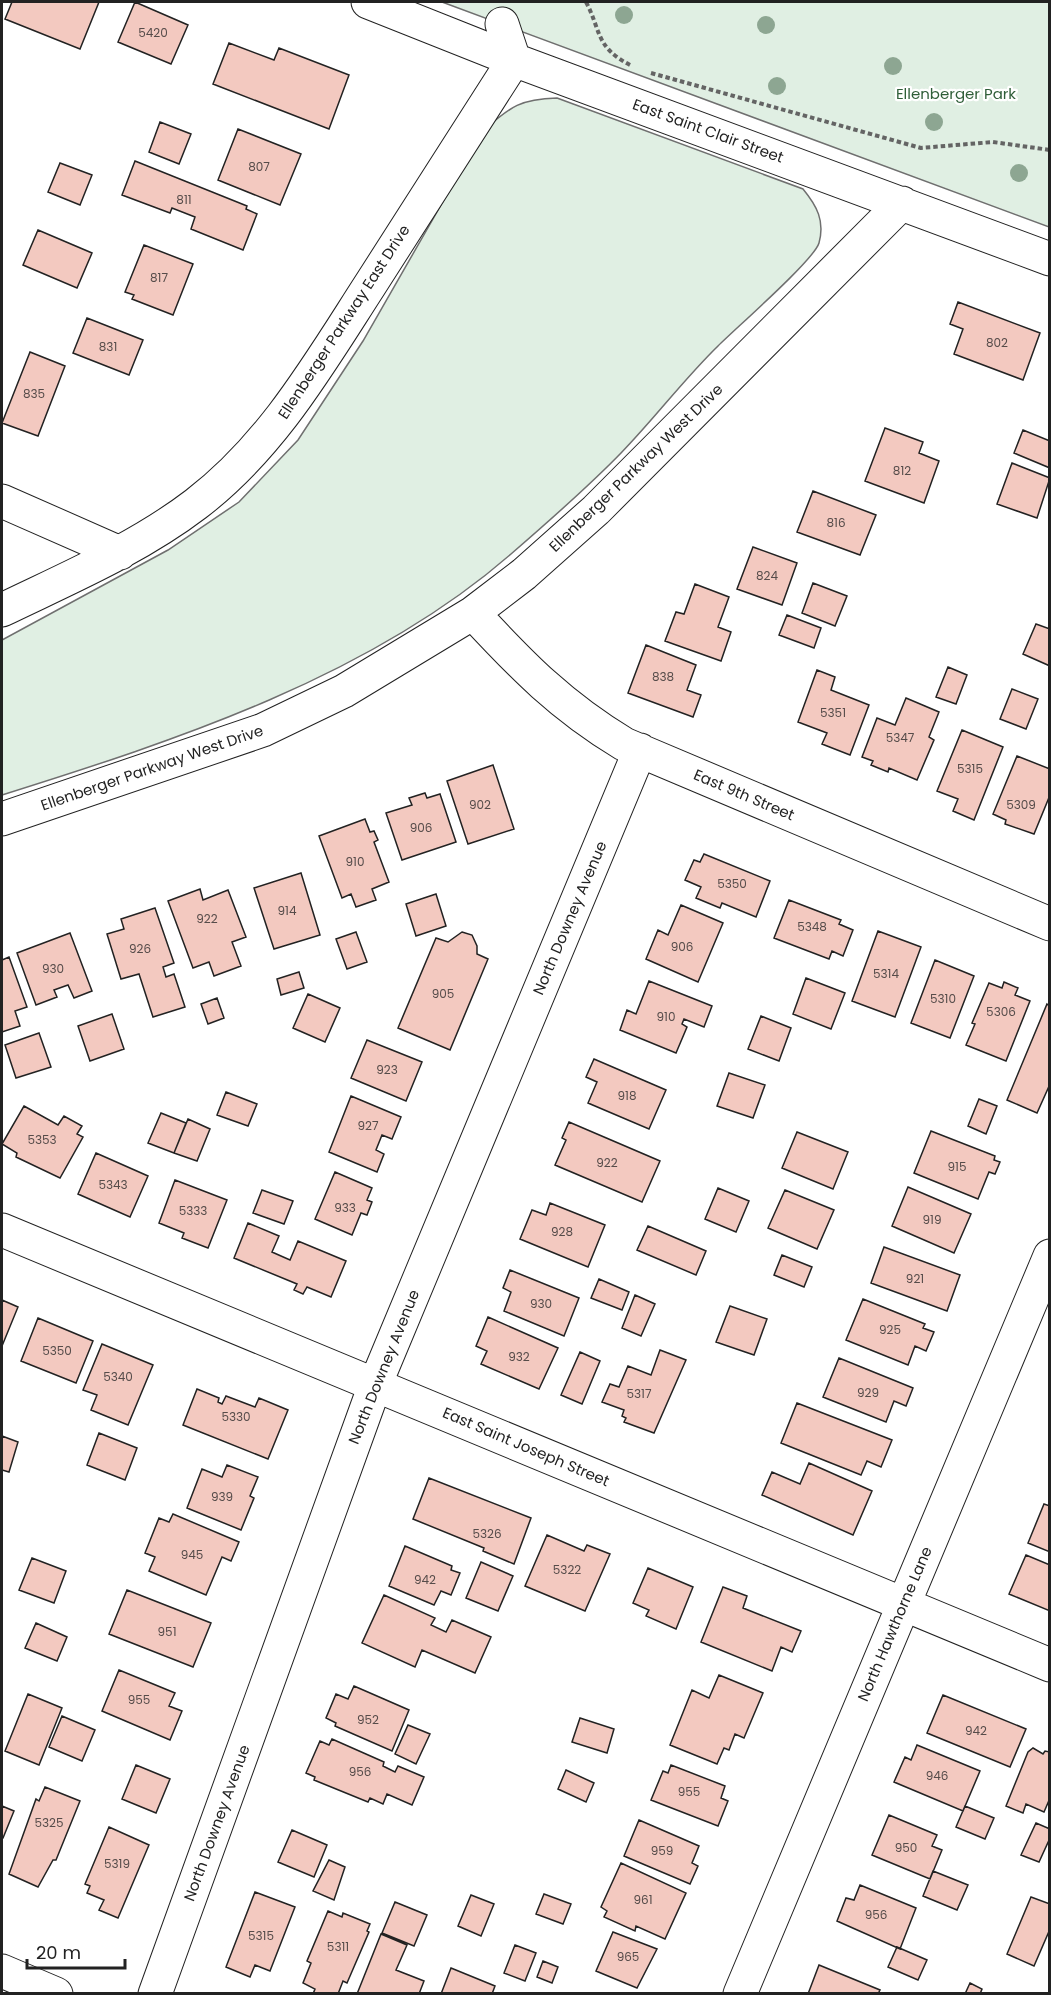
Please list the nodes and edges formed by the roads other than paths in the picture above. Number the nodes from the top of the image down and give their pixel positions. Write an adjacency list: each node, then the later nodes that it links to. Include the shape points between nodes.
1 (368, 2): 3 (street, East Saint Clair Street)
2 (502, 24): 3 (street)
3 (514, 60): 4 (street, East Saint Clair Street); 7 (street, Ellenberger Parkway East Drive, via 301,393 252,455 196,504)
4 (902, 203): 5 (street, East Saint Clair Street); 9 (street, Ellenberger Parkway West Drive, via 597,510)
5 (1050, 259)
6 (2, 501): 7 (street)
7 (120, 553): 8 (street, Ellenberger Parkway East Drive)
8 (2, 610)
9 (472, 613): 10 (street, East 9th Street, via 546,689 596,727); 11 (street, Ellenberger Parkway West Drive, via 344,691 263,730)
10 (640, 750): 12 (street, East 9th Street); 15 (street, North Downey Avenue)
11 (2, 819)
12 (1050, 924)
13 (2, 1230): 15 (street, East Saint Joseph Street)
14 (1050, 1256): 16 (street, North Hawthorne Lane)
15 (375, 1385): 16 (street, East Saint Joseph Street); 20 (street, North Downey Avenue)
16 (903, 1605): 17 (street, East Saint Joseph Street); 21 (street, North Hawthorne Lane)
17 (1050, 1665)
18 (2, 1971): 19 (street)
19 (56, 1994)
20 (155, 1994)
21 (740, 1994)

